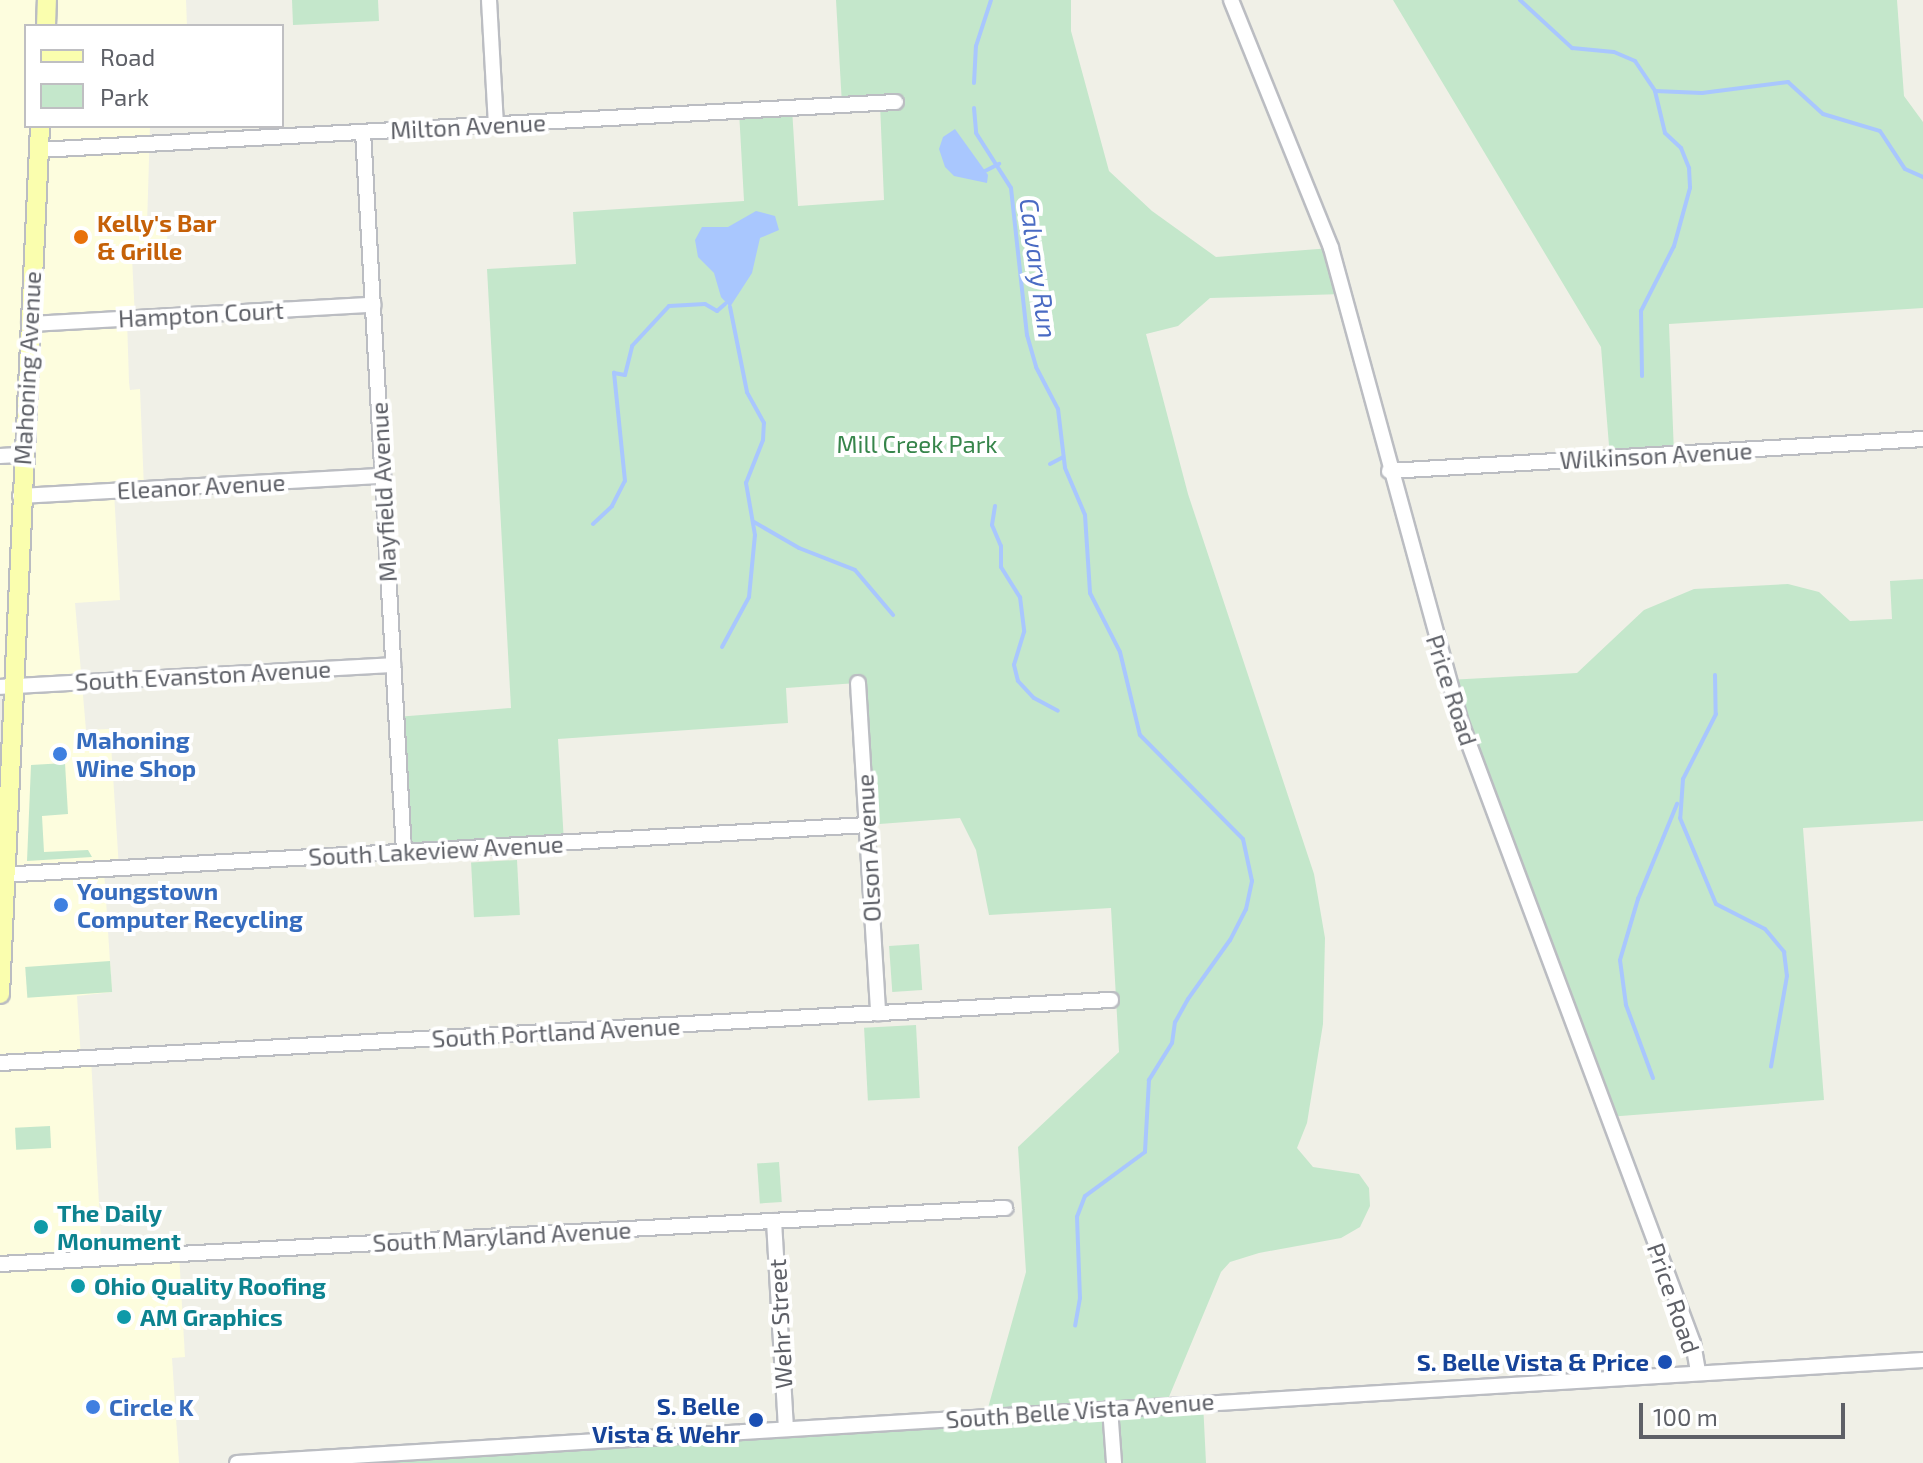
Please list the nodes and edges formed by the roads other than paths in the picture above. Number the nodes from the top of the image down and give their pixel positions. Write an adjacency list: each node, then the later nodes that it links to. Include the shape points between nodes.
1 (47, 0): 4 (main road)
2 (489, 0): 6 (street)
3 (1231, 0): 15 (street, Price Road, via 1316,205)
4 (46, 24)
5 (896, 102): 6 (street, Milton Avenue)
6 (496, 124): 8 (street, Milton Avenue)
7 (40, 128): 9 (main road, Mahoning Avenue)
8 (363, 132): 9 (street, Milton Avenue); 10 (street, Mayfield Avenue)
9 (39, 150): 11 (main road, Mahoning Avenue)
10 (373, 305): 11 (street, Hampton Court); 16 (street, Mayfield Avenue)
11 (29, 324): 13 (main road, Mahoning Avenue)
12 (1923, 439): 15 (street, Wilkinson Avenue)
13 (22, 455): 14 (street); 17 (main road, Mahoning Avenue)
14 (0, 456)
15 (1389, 471): 32 (street, Price Road, via 1460,720 1693,1343)
16 (383, 476): 17 (street, Eleanor Avenue); 18 (street, Mayfield Avenue)
17 (20, 496): 20 (main road, Mahoning Avenue)
18 (393, 665): 20 (street, South Evanston Avenue); 22 (street, Mayfield Avenue)
19 (858, 683): 21 (street, Olson Avenue)
20 (6, 687): 23 (main road, Mahoning Avenue)
21 (866, 825): 22 (street, South Lakeview Avenue); 26 (street, Olson Avenue)
22 (404, 852): 23 (street, South Lakeview Avenue)
23 (2, 875): 24 (main road, Mahoning Avenue)
24 (0, 994)
25 (1111, 1000): 26 (street, South Portland Avenue)
26 (878, 1013): 27 (street, South Portland Avenue)
27 (0, 1063)
28 (1005, 1208): 29 (street, South Maryland Avenue)
29 (774, 1221): 30 (street, South Maryland Avenue); 34 (street, Wehr Street)
30 (0, 1264)
31 (1923, 1360): 32 (street, South Belle Vista Avenue)
32 (1698, 1372): 33 (street, South Belle Vista Avenue)
33 (1110, 1408): 34 (street, South Belle Vista Avenue); 36 (street)
34 (786, 1428): 35 (street, South Belle Vista Avenue)
35 (237, 1463)
36 (1114, 1463)

